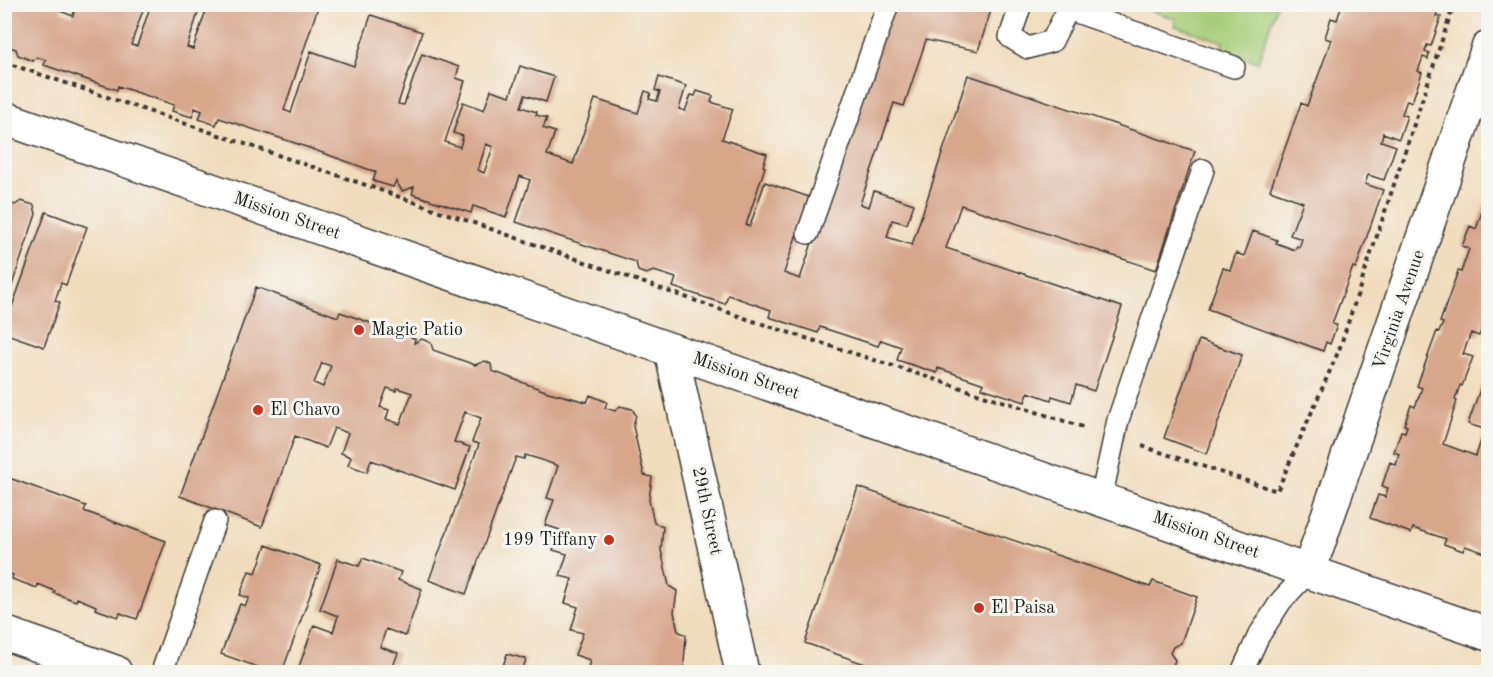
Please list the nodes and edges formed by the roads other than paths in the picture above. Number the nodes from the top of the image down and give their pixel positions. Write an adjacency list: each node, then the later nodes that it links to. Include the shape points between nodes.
1 (888, 4): 7 (lane)
2 (1021, 4): 4 (lane, via 1010,37 1028,48 1052,41 1068,9)
3 (1488, 48): 11 (main road, Virginia Avenue)
4 (1234, 67)
5 (4, 118): 8 (main road, Mission Street)
6 (1203, 170): 9 (lane, via 1118,420)
7 (808, 233)
8 (671, 350): 9 (main road, Mission Street); 16 (main road, 29th Street)
9 (1101, 499): 11 (main road, Mission Street)
10 (215, 521): 15 (lane)
11 (1309, 571): 13 (main road, Mission Street); 17 (lane, via 1281,601)
12 (4, 633): 14 (main road)
13 (1488, 634)
14 (115, 672)
15 (162, 672)
16 (742, 672)
17 (1242, 672)

